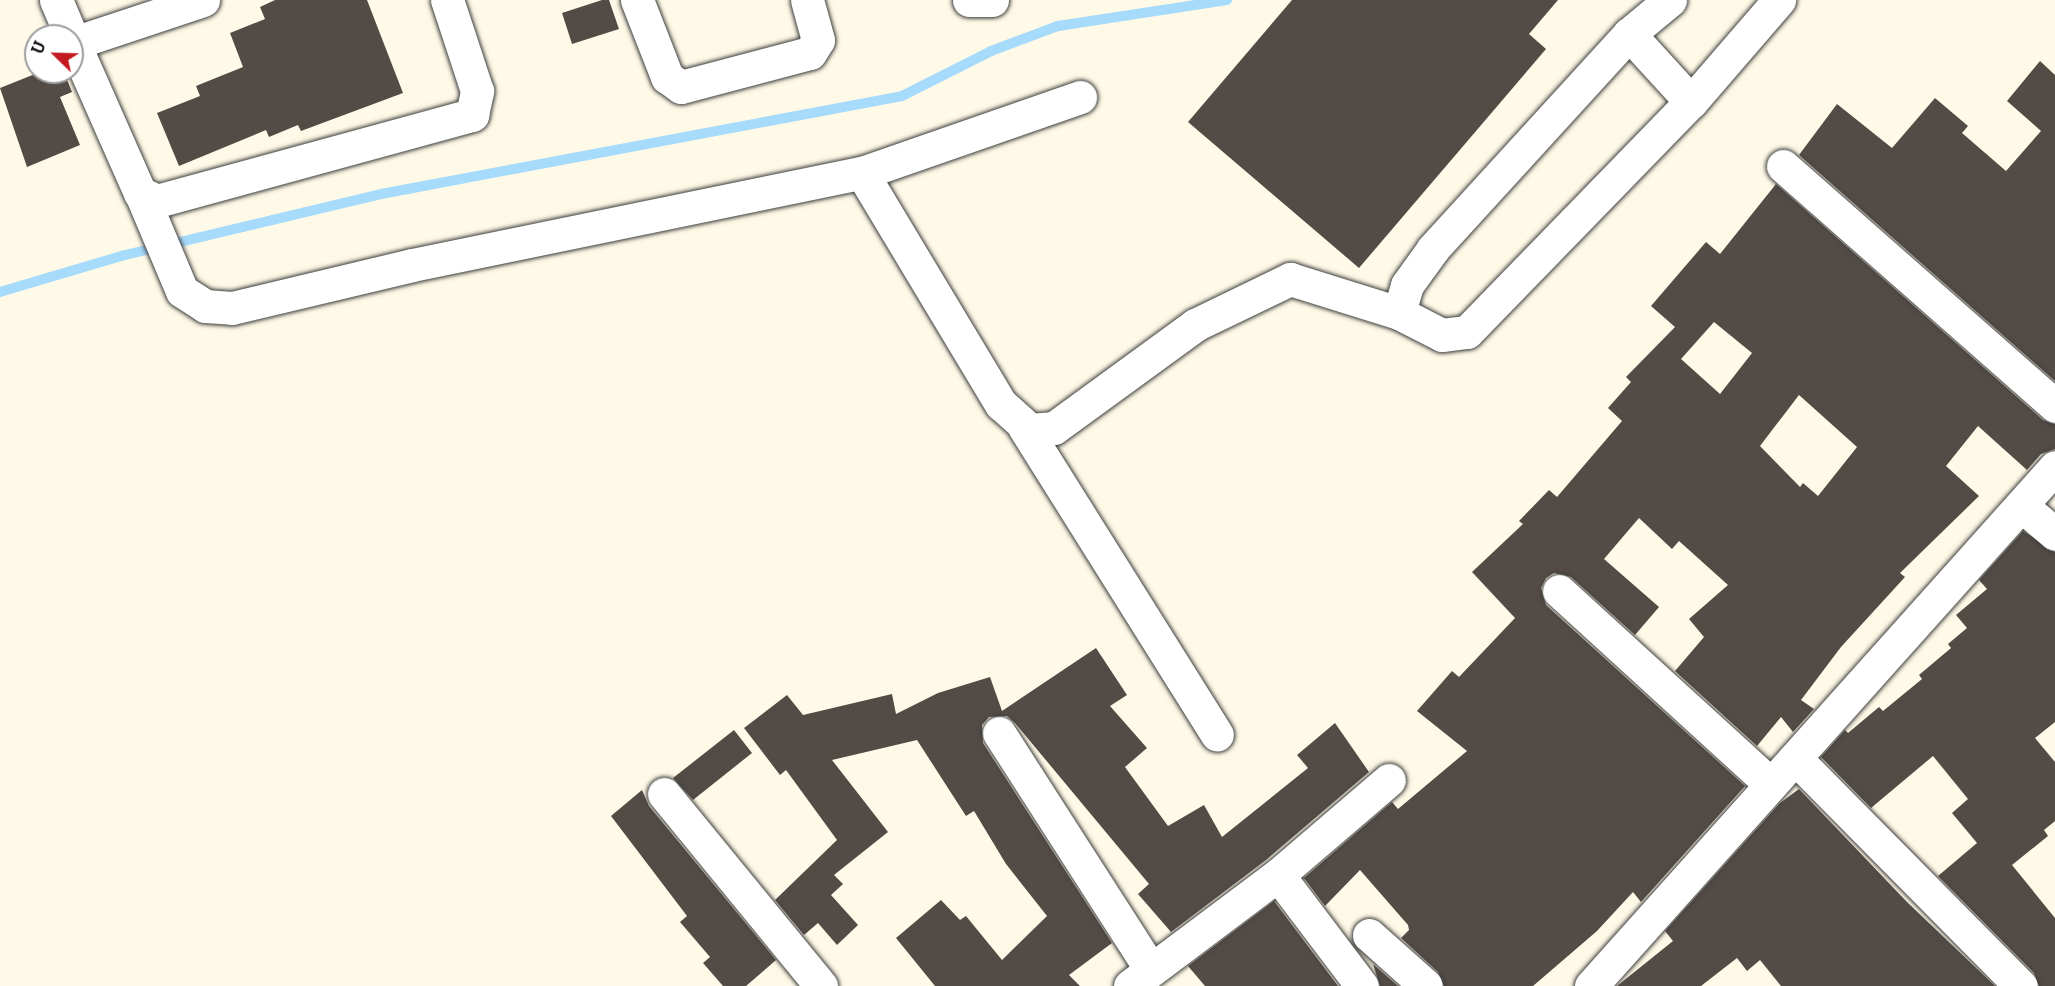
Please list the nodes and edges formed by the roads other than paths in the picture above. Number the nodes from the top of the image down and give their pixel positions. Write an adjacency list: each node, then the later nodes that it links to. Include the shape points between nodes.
1 (56, 0): 10 (street)
2 (203, 0): 12 (street)
3 (447, 0): 18 (street, via 477,92 472,115 157,201)
4 (638, 0): 5 (street, via 667,77 681,87 810,54 818,40)
5 (807, 0)
6 (969, 0): 7 (street)
7 (993, 0)
8 (1670, 0): 11 (street)
9 (1779, 0): 15 (street)
10 (66, 24)
11 (1629, 34): 15 (street); 19 (street, via 1433,249 1407,285)
12 (84, 35)
13 (84, 66): 18 (street)
14 (1080, 97): 17 (street)
15 (1691, 102): 19 (street, via 1467,332 1442,335)
16 (1783, 166): 20 (street)
17 (862, 173): 18 (street, via 411,265 232,308 205,306 182,291); 21 (street, via 1001,404)
18 (148, 211)
19 (1400, 313): 21 (street, via 1290,279 1195,325 1054,428 1038,432)
20 (2055, 406)
21 (1024, 427): 27 (street)
22 (2055, 467): 23 (street)
23 (2022, 506): 24 (street); 28 (street)
24 (2055, 534)
25 (1559, 591): 30 (street)
26 (999, 733): 34 (street)
27 (1216, 735)
28 (1795, 758): 30 (street); 39 (street)
29 (1389, 780): 32 (street)
30 (1769, 783): 35 (street)
31 (664, 794): 36 (street)
32 (1278, 875): 34 (street); 37 (street)
33 (1369, 935): 38 (street)
34 (1140, 977)
35 (1609, 979)
36 (821, 986)
37 (1362, 986)
38 (1426, 986)
39 (2021, 986)

